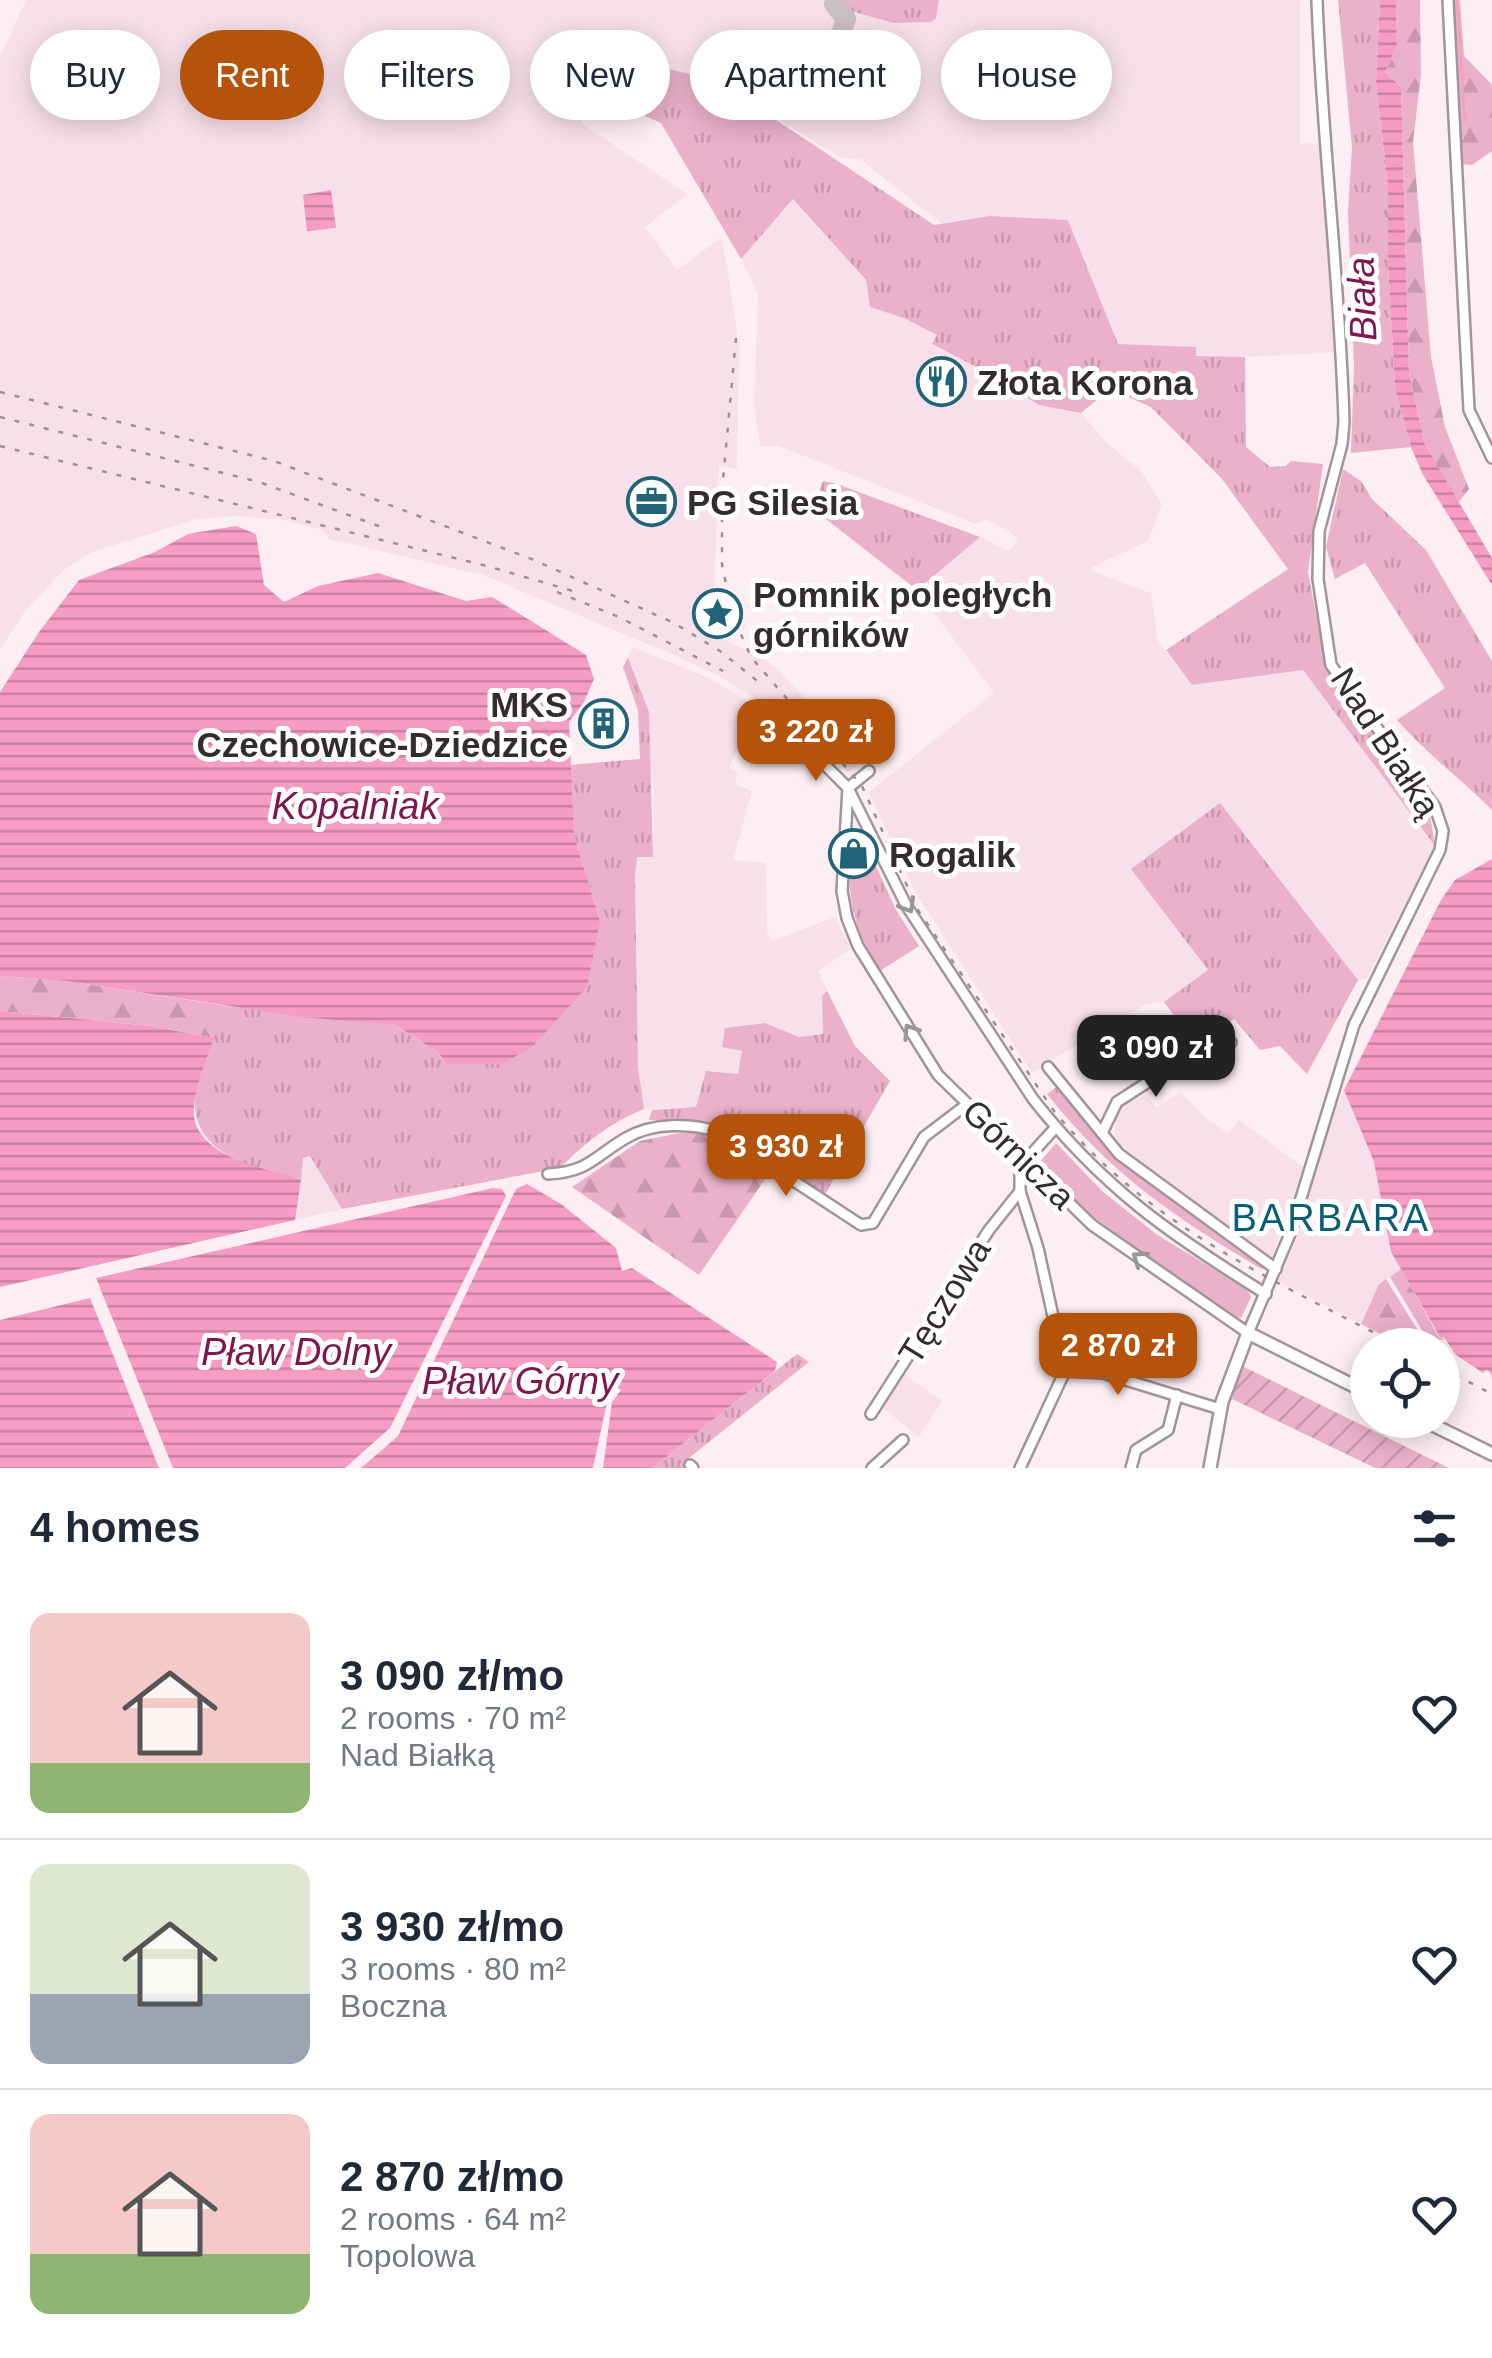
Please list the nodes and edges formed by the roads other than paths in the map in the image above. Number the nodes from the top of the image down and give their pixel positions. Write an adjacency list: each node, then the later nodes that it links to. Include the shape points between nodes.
1 (1317, 0): 15 (street, Nad Białką, via 1344,422 1319,531 1318,579 1331,666 1434,807 1443,830 1440,850 1350,1033)
2 (1448, 0): 3 (street, via 1469,410)
3 (1492, 458)
4 (812, 752): 6 (street, Górnicza)
5 (869, 770): 6 (street)
6 (848, 788): 9 (street, Górnicza, one-way to 6, via 938,1075 892,1003 847,918 842,891); 10 (street, Górnicza, one-way to 10, via 906,905)
7 (1201, 1050): 11 (street, via 1117,1102)
8 (1048, 1067): 11 (street)
9 (966, 1105): 12 (street, Górnicza); 13 (street, via 924,1138 867,1225 720,1132 697,1125 643,1132 596,1162)
10 (1055, 1128): 12 (street); 16 (street, Górnicza, via 1134,1206)
11 (1102, 1132): 15 (street, via 1119,1154)
12 (1026, 1160): 14 (street); 17 (street, Górnicza, one-way to 12, via 1092,1225)
13 (548, 1174)
14 (1020, 1190): 18 (street); 22 (street, Tęczowa)
15 (1276, 1269): 16 (street)
16 (1266, 1294): 17 (street)
17 (1248, 1334): 19 (street, Górnicza); 21 (street)
18 (1064, 1372): 20 (street, via 1103,1374); 27 (street)
19 (1350, 1384)
20 (1177, 1396): 21 (street); 28 (street, via 1168,1430 1136,1450)
21 (1220, 1409): 29 (street)
22 (872, 1414)
23 (1460, 1438): 25 (street)
24 (903, 1440): 26 (street)
25 (1492, 1454)
26 (872, 1468)
27 (1020, 1468)
28 (1131, 1468)
29 (1210, 1468)

